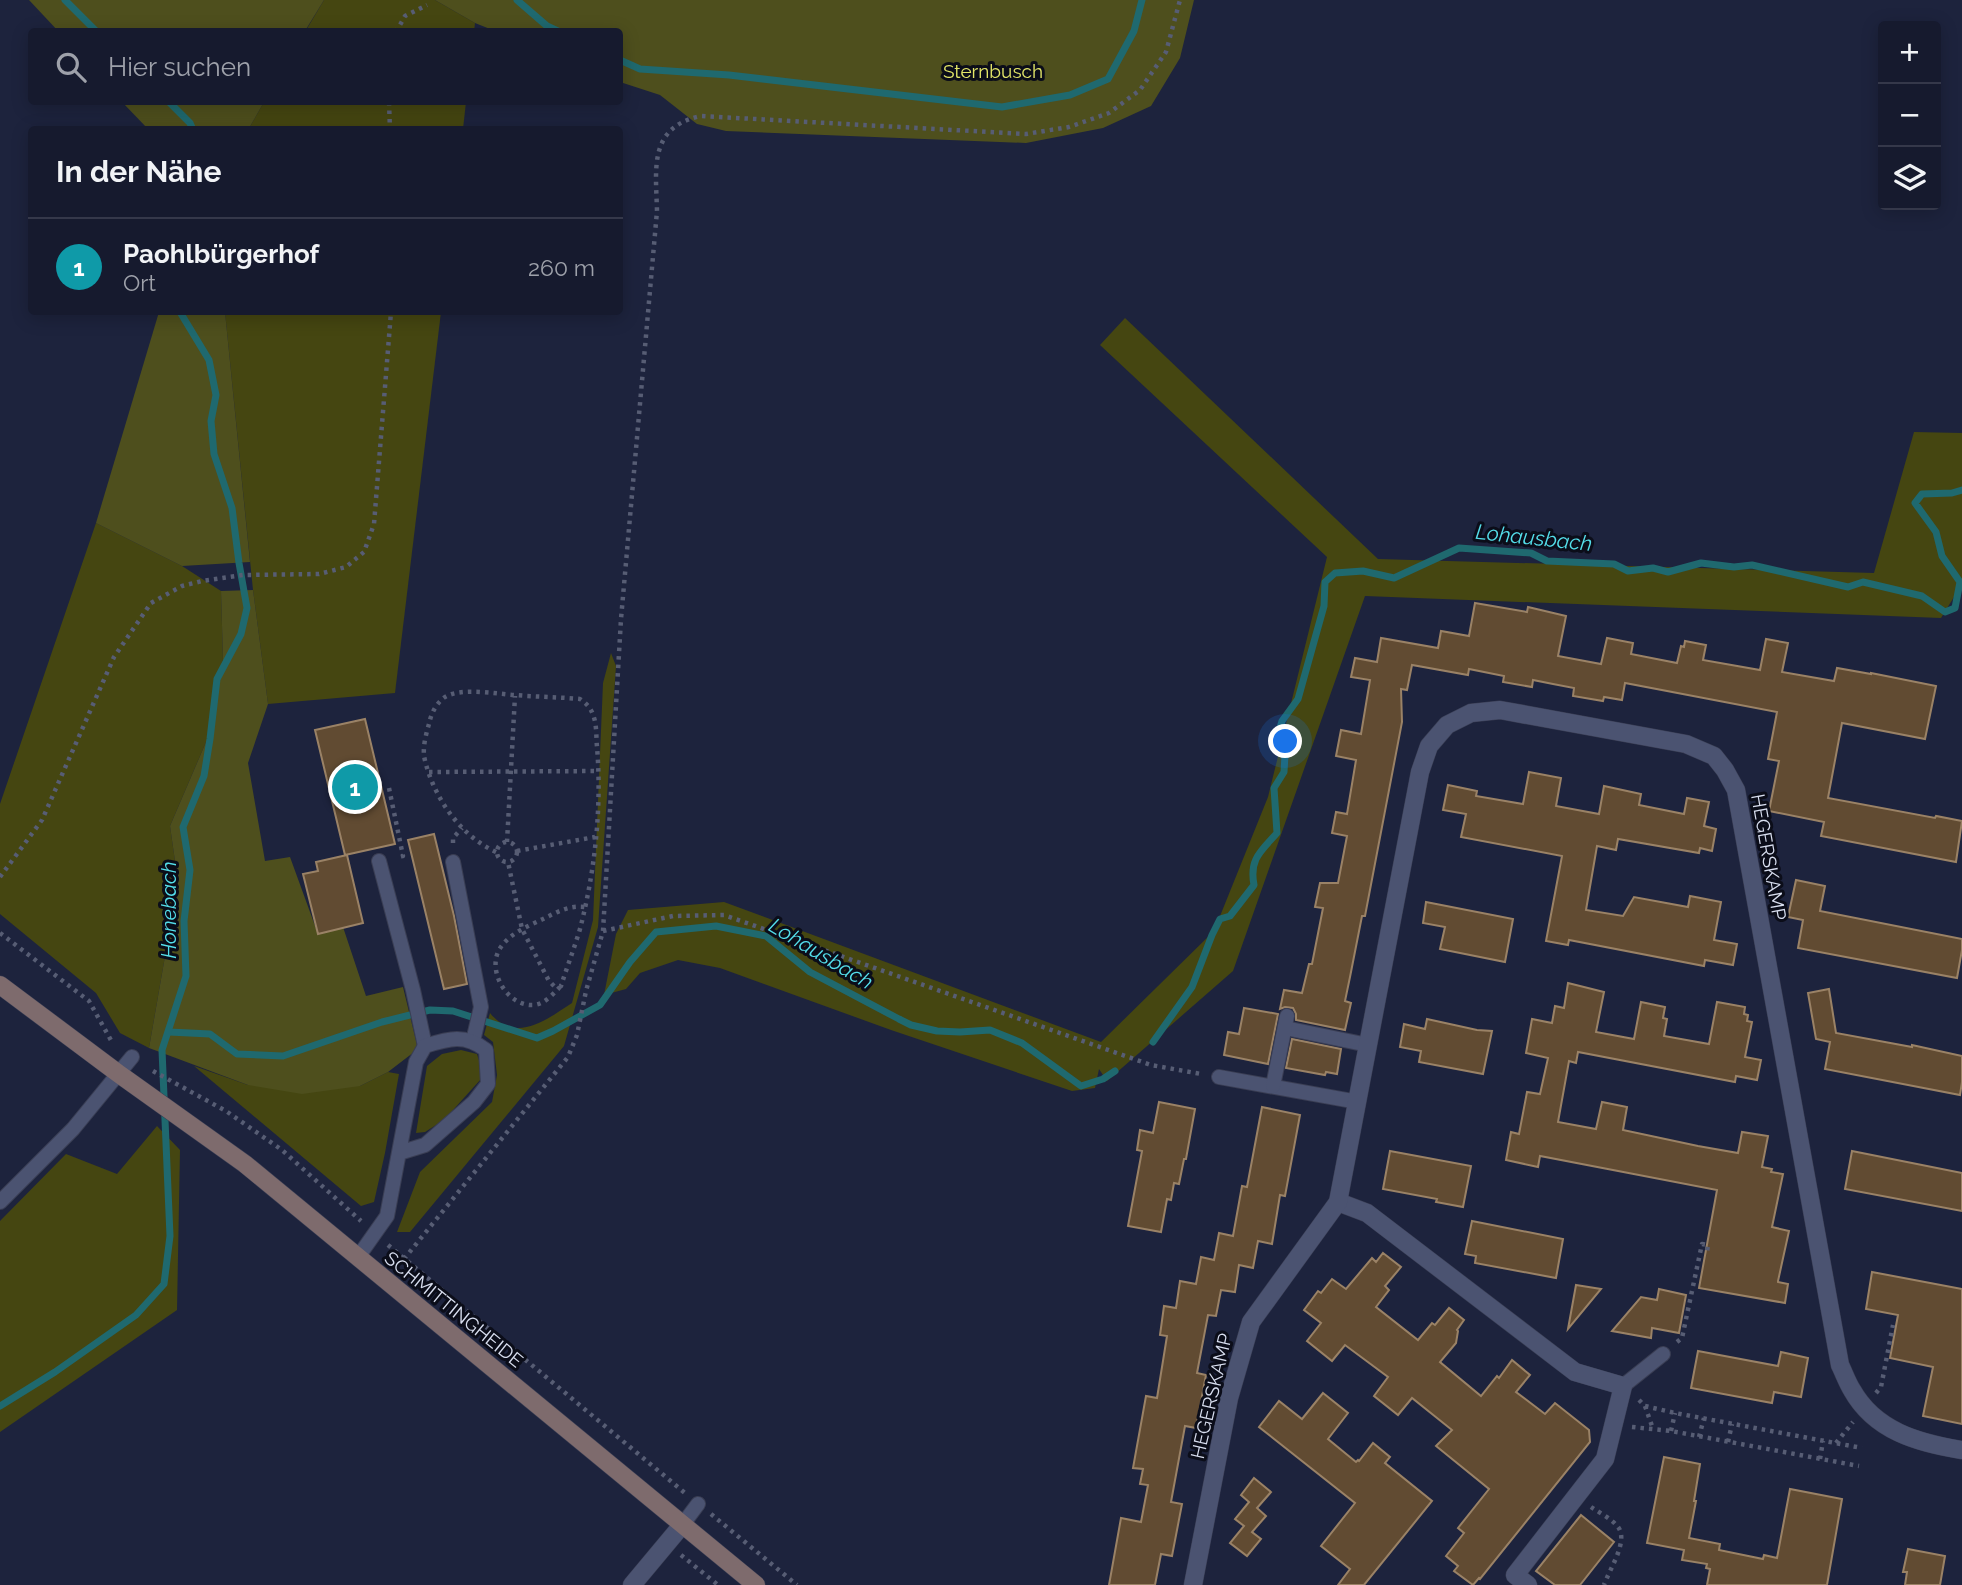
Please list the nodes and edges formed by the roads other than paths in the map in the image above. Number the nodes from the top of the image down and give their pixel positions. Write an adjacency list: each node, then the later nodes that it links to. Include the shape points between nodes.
1 (379, 861): 5 (lane)
2 (453, 862): 4 (lane, via 481,1007)
3 (0, 985): 8 (street, SCHMITTINGHEIDE)
4 (474, 1037): 5 (lane); 12 (lane, via 486,1050 488,1084 425,1145)
5 (424, 1039): 12 (lane, via 415,1062)
6 (1368, 1045): 10 (lane, via 1288,1023); 11 (street, HEGERSKAMP); 18 (street, HEGERSKAMP, via 1420,772 1429,746 1447,725 1471,713 1500,710 1686,744 1714,756 1737,790 1840,1365 1864,1407 1880,1421 1904,1436)
7 (138, 1061): 8 (lane)
8 (119, 1074): 13 (lane, via 73,1129); 15 (street, SCHMITTINGHEIDE, via 245,1164)
9 (1219, 1077): 10 (lane)
10 (1273, 1086): 11 (lane)
11 (1358, 1102): 14 (street, HEGERSKAMP)
12 (399, 1153): 15 (lane, via 387,1216)
13 (0, 1202)
14 (1338, 1202): 17 (street, via 1367,1213 1575,1372); 24 (street, HEGERSKAMP, via 1251,1322 1229,1398)
15 (358, 1257): 20 (street, SCHMITTINGHEIDE)
16 (1663, 1354): 17 (lane)
17 (1623, 1386): 21 (street, via 1605,1459)
18 (1962, 1450)
19 (698, 1504): 20 (lane)
20 (683, 1524): 22 (street); 23 (street, SCHMITTINGHEIDE)
21 (1517, 1582)
22 (632, 1585)
23 (756, 1585)
24 (1193, 1585)

